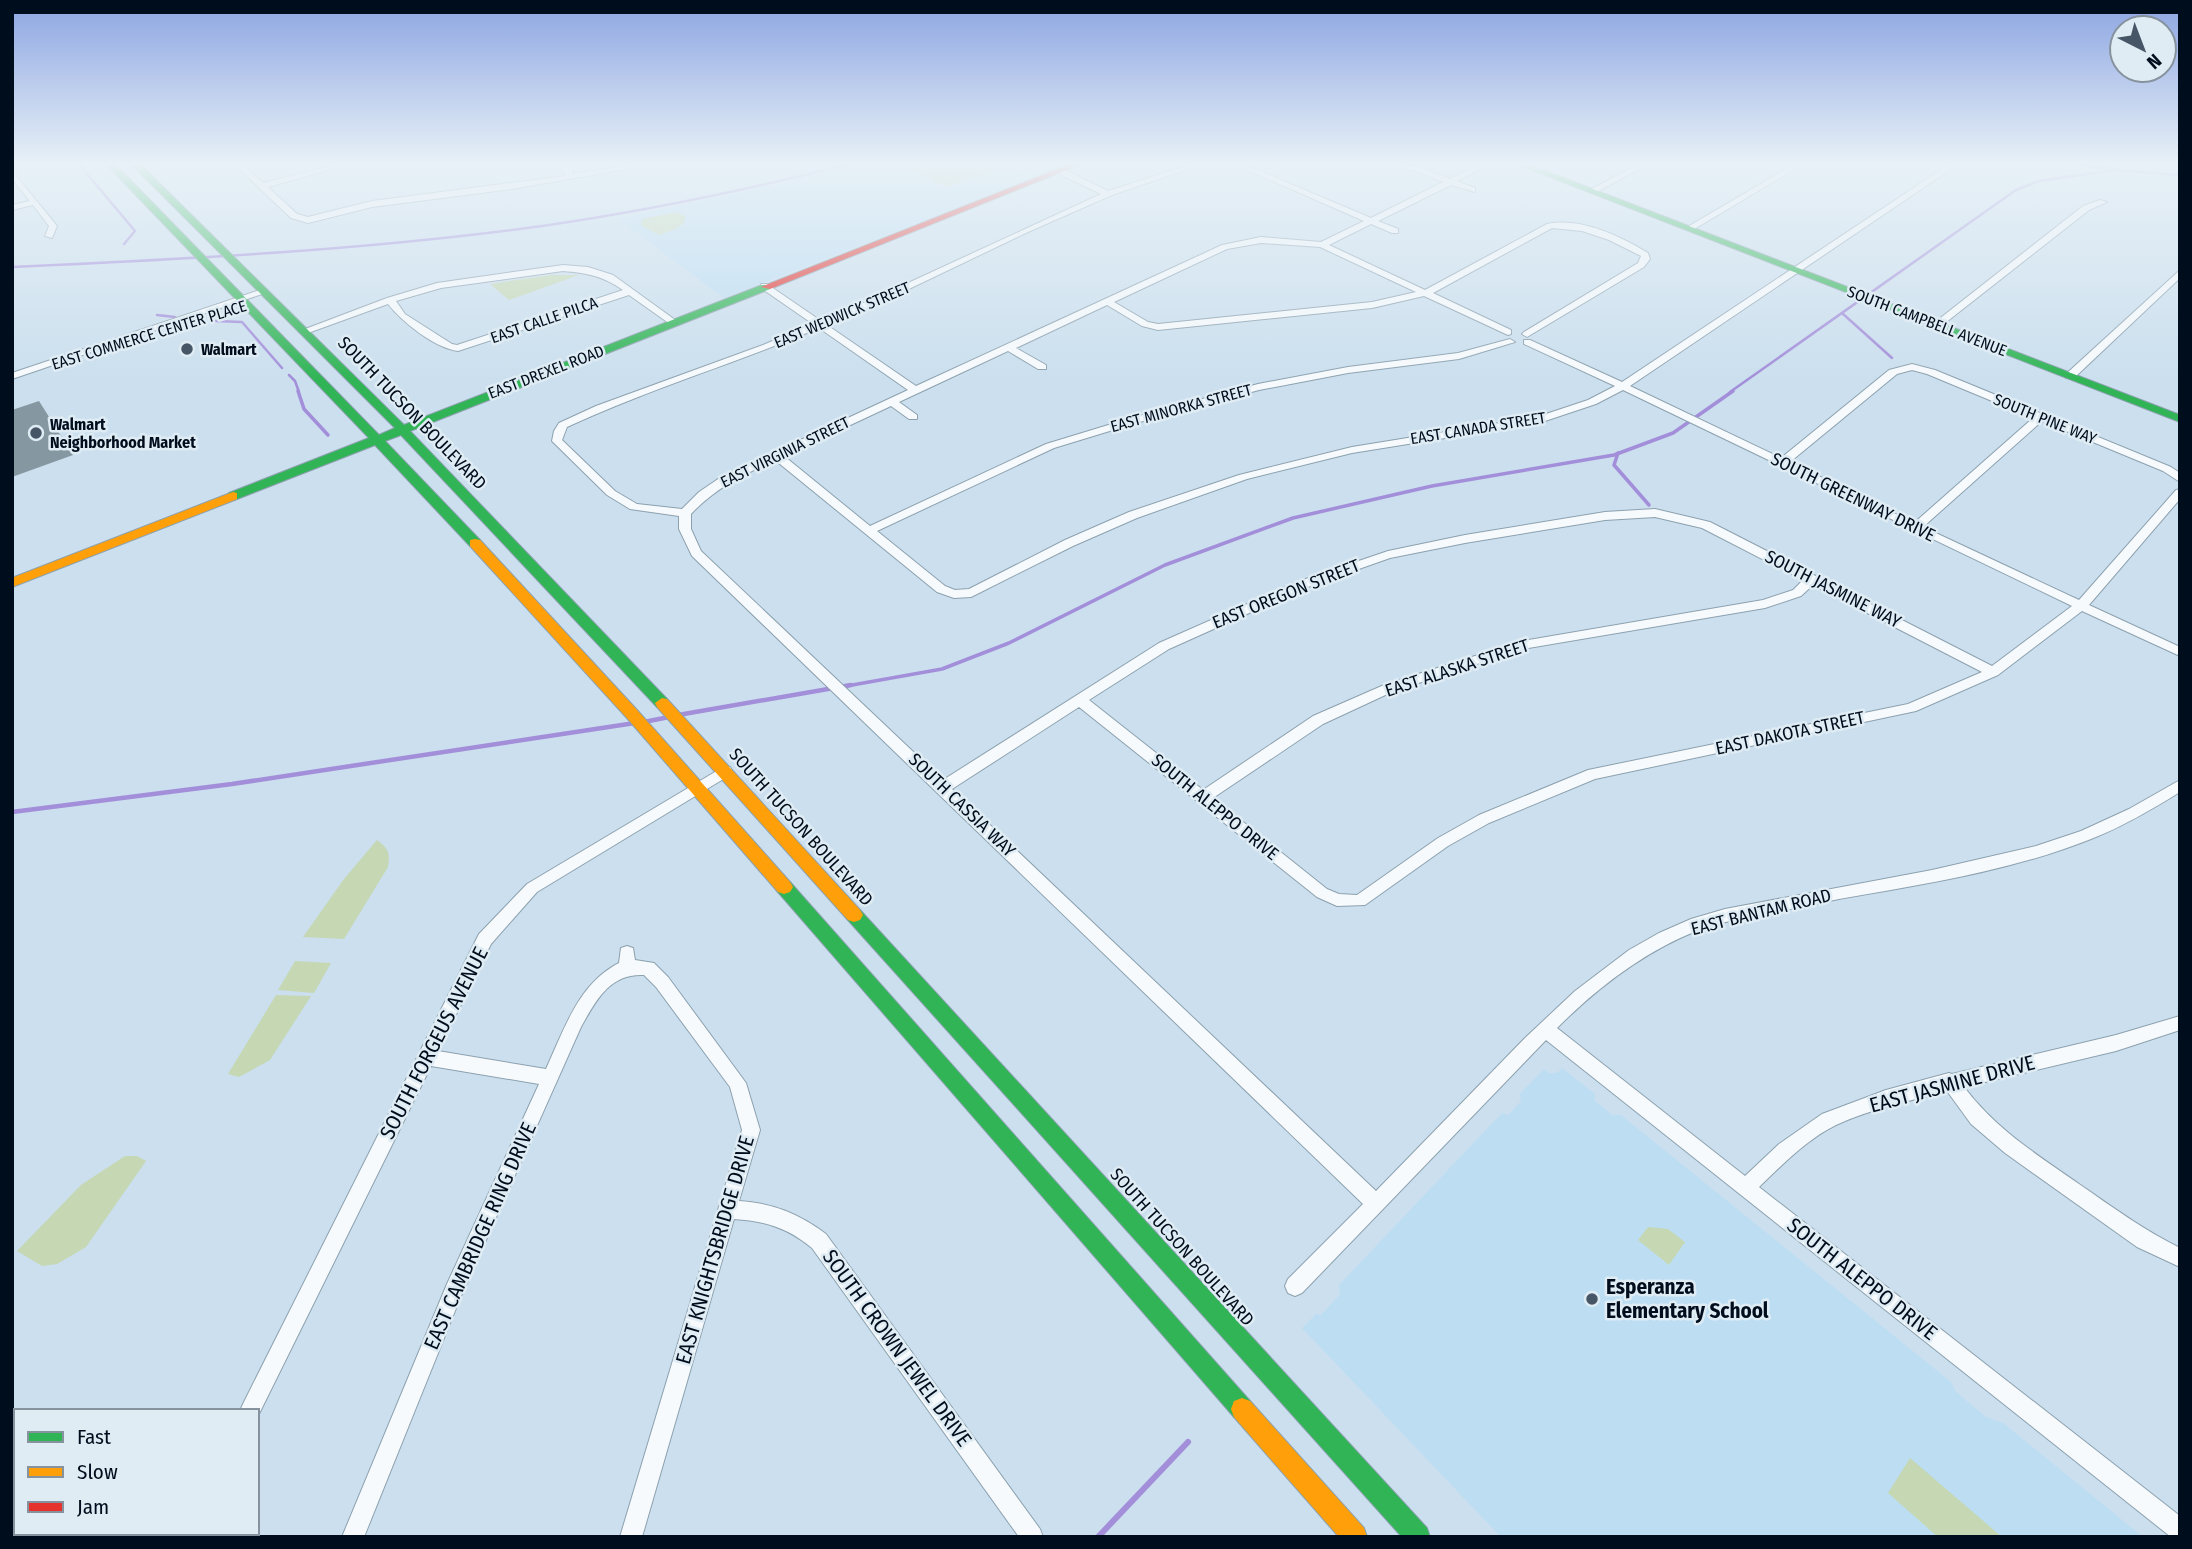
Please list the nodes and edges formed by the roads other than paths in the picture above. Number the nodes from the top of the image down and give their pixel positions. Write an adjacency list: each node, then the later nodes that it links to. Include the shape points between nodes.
1 (177, 235): 20 (main road)
2 (206, 235): 17 (main road, SOUTH TUCSON BOULEVARD)
3 (895, 235): 14 (main road, EAST DREXEL ROAD)
4 (1012, 235): 22 (street, EAST WEDWICK STREET, via 924,280)
5 (1342, 235): 11 (street)
6 (1533, 235): 16 (street)
7 (1597, 235): 26 (street, via 1639,251 1646,259)
8 (1705, 235): 12 (main road, SOUTH CAMPBELL AVENUE)
9 (1848, 235): 12 (street, EAST CANADA STREET)
10 (2051, 235): 23 (street)
11 (1322, 245): 16 (street); 19 (street, EAST VIRGINIA STREET, via 1288,240 1225,247)
12 (1796, 270): 23 (main road, SOUTH CAMPBELL AVENUE); 31 (street, EAST CANADA STREET)
13 (2180, 273): 30 (street)
14 (764, 286): 21 (main road, EAST DREXEL ROAD); 22 (street)
15 (630, 291): 18 (street, via 610,277 563,268 440,285); 18 (street, EAST CALLE PILCA, via 457,350 402,316); 21 (street)
16 (1426, 293): 19 (street, via 1372,305 1288,309 1158,328); 25 (street)
17 (266, 295): 20 (street, EAST COMMERCE CENTER PLACE); 24 (main road, SOUTH TUCSON BOULEVARD)
18 (390, 300): 24 (street)
19 (1107, 301): 27 (street, EAST VIRGINIA STREET)
20 (244, 302): 29 (street, EAST COMMERCE CENTER PLACE); 38 (main road)
21 (673, 322): 37 (main road, EAST DREXEL ROAD)
22 (819, 324): 32 (street); 43 (street, EAST WEDWICK STREET, via 600,408 555,432 559,445 611,493 634,507)
23 (1937, 325): 30 (main road, SOUTH CAMPBELL AVENUE)
24 (305, 331): 37 (main road, SOUTH TUCSON BOULEVARD)
25 (1509, 337): 26 (street); 46 (street, EAST MINORKA STREET, via 1459,356 1258,387 1132,421 1051,446)
26 (1527, 338): 31 (street, SOUTH GREENWAY DRIVE)
27 (1008, 347): 28 (street); 32 (street, EAST VIRGINIA STREET)
28 (1042, 367)
29 (12, 376)
30 (2070, 376): 36 (main road, SOUTH CAMPBELL AVENUE)
31 (1622, 387): 40 (street, SOUTH GREENWAY DRIVE); 46 (street, EAST CANADA STREET, via 1539,420 1352,450 1242,477 1133,515 980,590 954,597)
32 (915, 390): 33 (street, EAST VIRGINIA STREET)
33 (890, 401): 34 (street); 39 (street, EAST VIRGINIA STREET)
34 (913, 417)
35 (2039, 417): 40 (street, SOUTH PINE WAY, via 1907,366); 41 (street, SOUTH PINE WAY, via 2167,469); 45 (street)
36 (2180, 419)
37 (402, 429): 38 (main road, EAST DREXEL ROAD); 53 (main road, SOUTH TUCSON BOULEVARD)
38 (378, 438): 48 (main road, EAST DREXEL ROAD); 56 (main road)
39 (777, 456): 43 (street, EAST VIRGINIA STREET, via 725,480); 46 (street)
40 (1783, 462): 45 (street, SOUTH GREENWAY DRIVE)
41 (2180, 479)
42 (2180, 492): 49 (street, EAST DAKOTA STREET)
43 (685, 513): 55 (street, SOUTH CASSIA WAY, via 685,529 695,552)
44 (1669, 515): 47 (street, SOUTH JASMINE WAY, via 1706,525); 52 (street, EAST OREGON STREET, via 1605,516 1388,555 1301,584 1234,613 1164,646)
45 (1915, 528): 49 (street, SOUTH GREENWAY DRIVE)
46 (868, 531)
47 (1812, 578): 51 (street, SOUTH JASMINE WAY); 57 (street, EAST ALASKA STREET, via 1797,593 1765,604 1522,645 1389,688 1318,720)
48 (12, 583)
49 (2081, 606): 50 (street, SOUTH GREENWAY DRIVE); 51 (street, EAST DAKOTA STREET)
50 (2180, 652)
51 (1993, 672): 58 (street, EAST DAKOTA STREET, via 1910,708 1593,774 1484,819)
52 (1080, 700): 55 (street, EAST OREGON STREET); 57 (street, SOUTH ALEPPO DRIVE)
53 (725, 771): 56 (street, SOUTH FORGEUS AVENUE); 76 (main road, SOUTH TUCSON BOULEVARD)
54 (2180, 785): 61 (street, EAST BANTAM ROAD, via 2141,811 2074,841 2001,862 1696,924 1597,980)
55 (943, 787): 66 (street, SOUTH CASSIA WAY)
56 (697, 788): 62 (street, SOUTH FORGEUS AVENUE, via 531,888 485,939); 75 (main road)
57 (1205, 797): 58 (street, SOUTH ALEPPO DRIVE, via 1322,893)
58 (1351, 906)
59 (627, 960): 63 (street, EAST CAMBRIDGE RING DRIVE, via 595,988); 67 (street, EAST KNIGHTSBRIDGE DRIVE, via 648,968 662,982 737,1083 751,1130)
60 (2180, 1023): 64 (street, EAST JASMINE DRIVE, via 2116,1043)
61 (1545, 1028): 65 (street, SOUTH ALEPPO DRIVE); 66 (street, EAST BANTAM ROAD)
62 (426, 1057): 63 (street); 70 (street, SOUTH FORGEUS AVENUE)
63 (550, 1078): 72 (street, EAST CAMBRIDGE RING DRIVE, via 454,1291)
64 (1949, 1082): 65 (street, EAST JASMINE DRIVE, via 1886,1098 1828,1120 1785,1150); 68 (street, via 1977,1118 2011,1147 2144,1240)
65 (1746, 1187): 71 (street, SOUTH ALEPPO DRIVE)
66 (1376, 1203): 69 (street, EAST BANTAM ROAD)
67 (727, 1209): 73 (street, EAST KNIGHTSBRIDGE DRIVE); 74 (street, SOUTH CROWN JEWEL DRIVE, via 756,1210 795,1222 819,1241)
68 (2180, 1258)
69 (1295, 1286)
70 (251, 1409)
71 (2180, 1530)
72 (353, 1537)
73 (631, 1537)
74 (1032, 1537)
75 (1355, 1537)
76 (1418, 1537)

